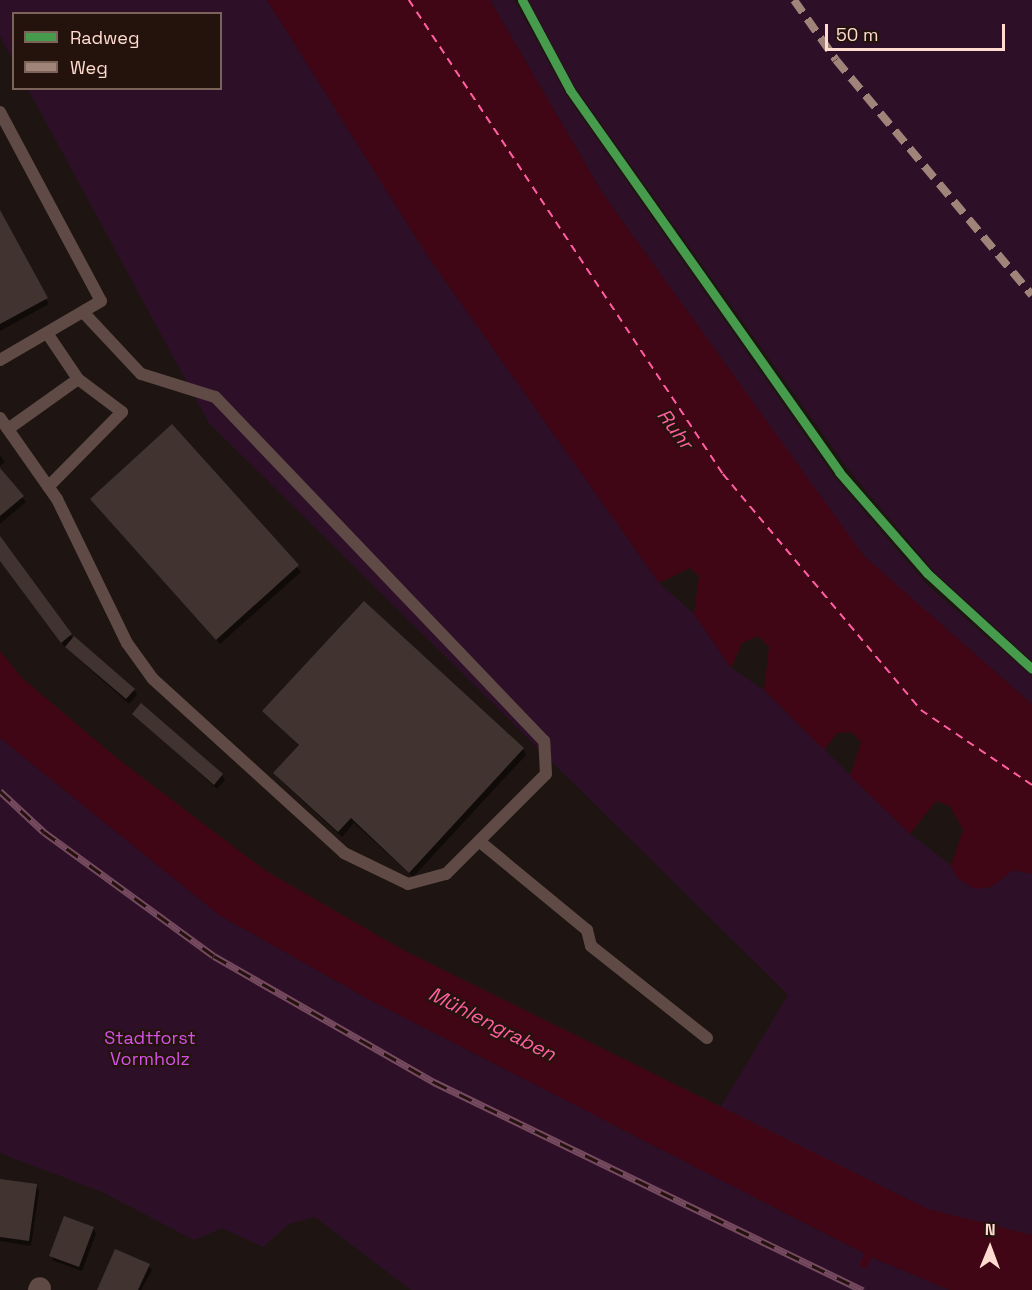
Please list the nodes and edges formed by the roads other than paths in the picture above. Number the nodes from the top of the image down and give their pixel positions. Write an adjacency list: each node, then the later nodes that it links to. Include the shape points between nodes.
1 (0, 112): 2 (lane, via 101,301)
2 (83, 312): 3 (lane); 9 (lane, via 141,374 215,397 544,741 546,774)
3 (47, 333): 4 (lane); 5 (lane)
4 (0, 360)
5 (78, 379): 7 (lane); 8 (lane, via 122,412)
6 (0, 418): 7 (lane)
7 (8, 429): 8 (lane)
8 (48, 487): 9 (lane, via 127,643 153,679 344,853 408,884 446,874)
9 (479, 841): 10 (lane, via 587,930 591,946)
10 (707, 1038)

